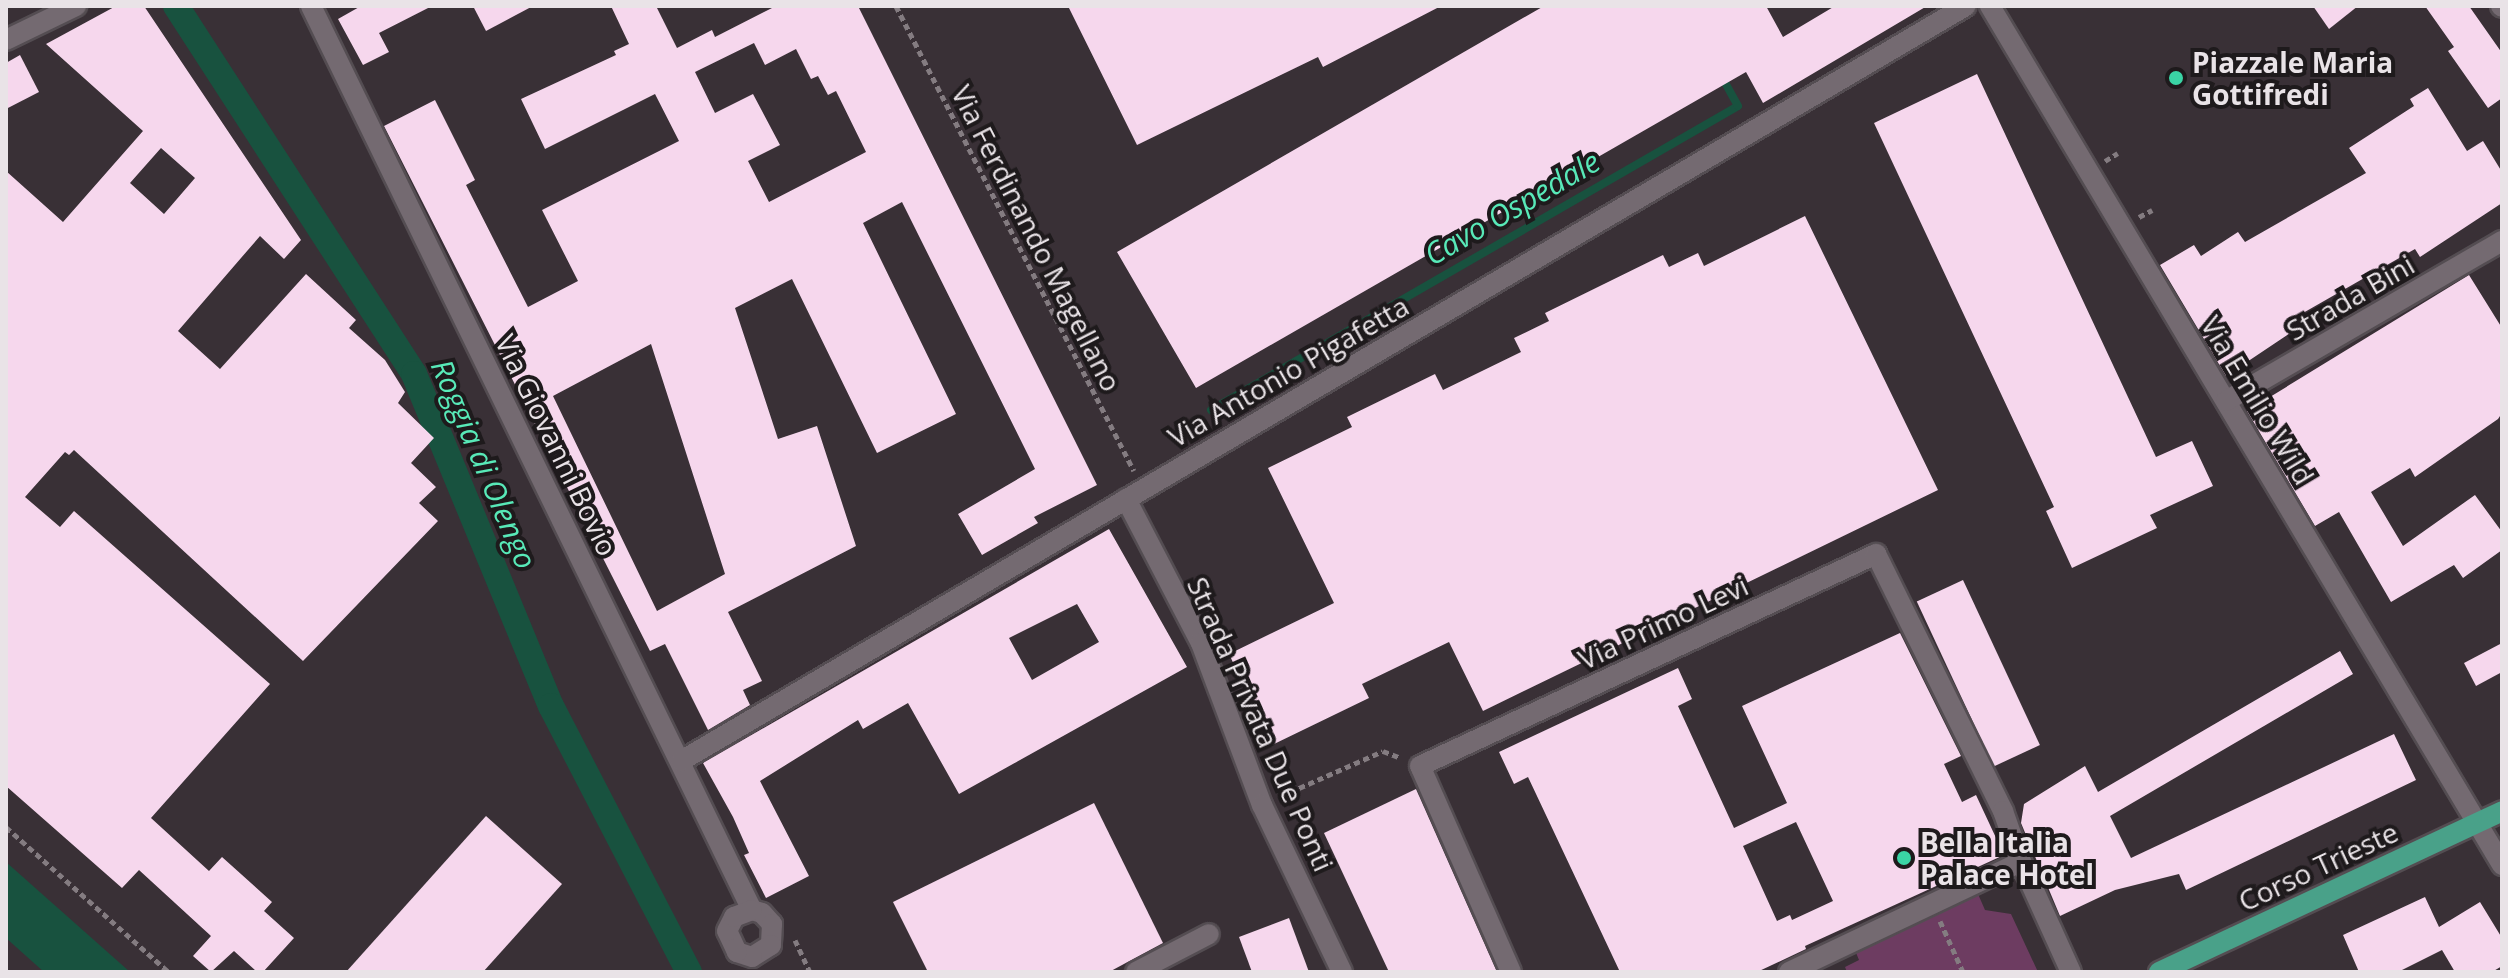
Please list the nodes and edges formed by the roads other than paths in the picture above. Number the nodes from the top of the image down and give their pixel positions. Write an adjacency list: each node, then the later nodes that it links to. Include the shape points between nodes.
1 (76, 6): 5 (street)
2 (311, 6): 9 (street, Via Giovanni Bovio)
3 (1966, 6): 8 (street, Via Antonio Pigafetta)
4 (1990, 6): 7 (street, Via Emilio Wild)
5 (6, 40)
6 (2502, 241): 7 (street, Strada Bini)
7 (2226, 401): 11 (street, Via Emilio Wild)
8 (1135, 494): 9 (street, Via Antonio Pigafetta); 17 (street, Strada Privata Due Ponti, via 1201,643 1262,805)
9 (681, 761): 14 (street, Via Giovanni Bovio)
10 (2502, 811): 11 (main road, Corso Trieste)
11 (2478, 823): 13 (street, Via Emilio Wild); 21 (main road, Corso Trieste)
12 (2021, 862): 18 (street, Via Primo Levi, via 2003,811 1876,554 1420,766); 19 (street); 20 (street)
13 (2502, 865)
14 (752, 910)
15 (1209, 934): 16 (street)
16 (1136, 972)
17 (1342, 972)
18 (1511, 972)
19 (1789, 972)
20 (2071, 972)
21 (2159, 972)

